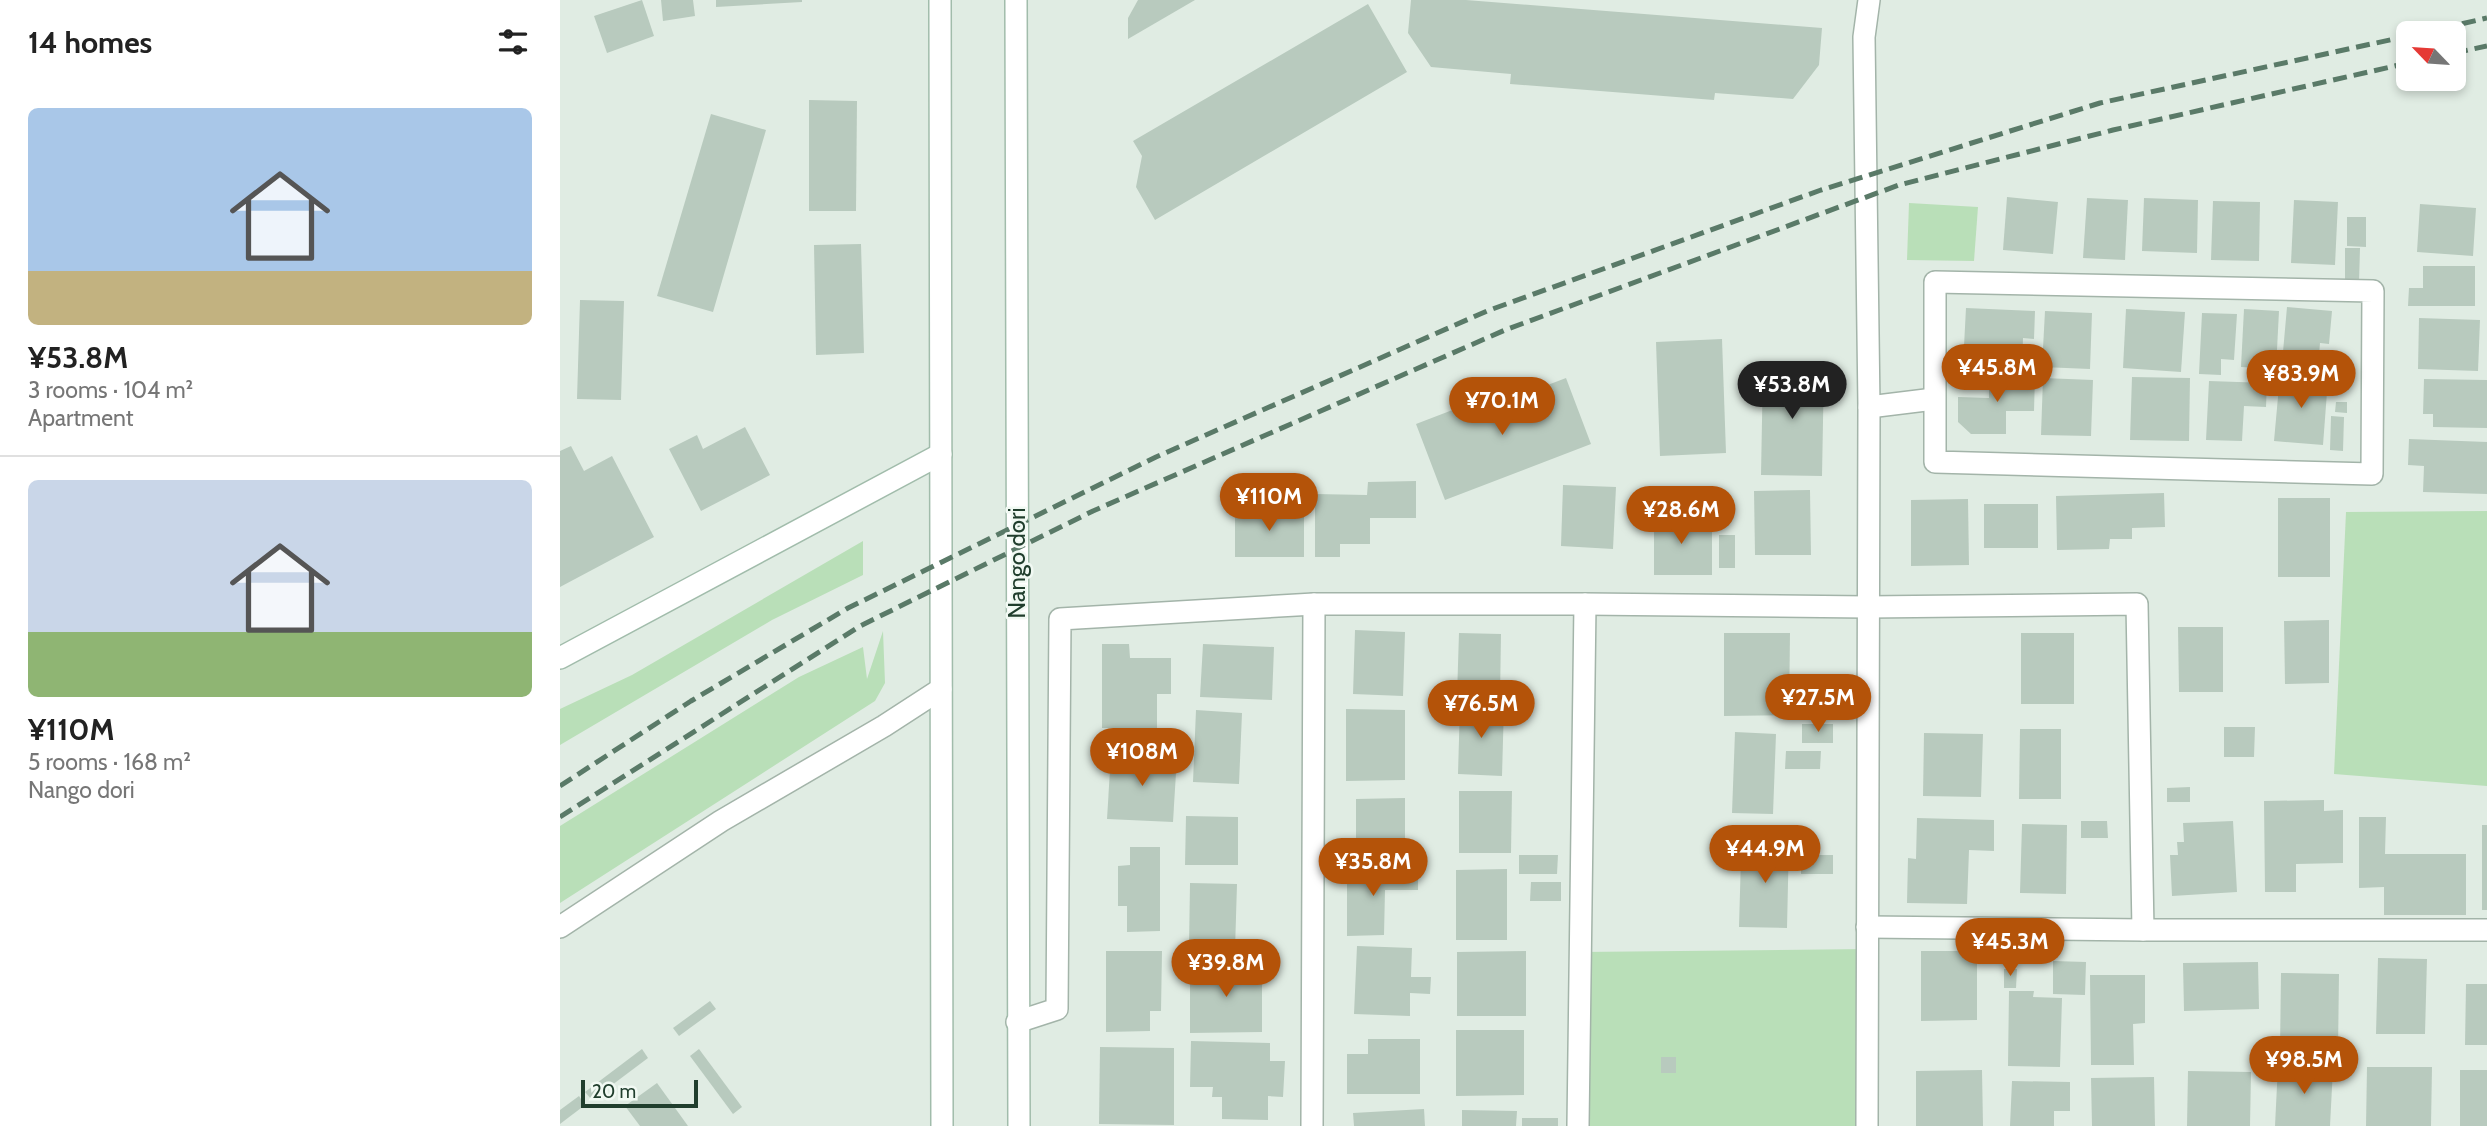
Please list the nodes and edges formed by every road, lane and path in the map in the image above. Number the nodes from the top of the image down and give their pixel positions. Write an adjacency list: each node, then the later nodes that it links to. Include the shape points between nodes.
1 (940, 0): 6 (street)
2 (1016, 0): 16 (street, Nango dori)
3 (1869, 0): 5 (street, via 1864,37)
4 (1934, 399): 4 (street, via 1935,462 2372,474 2373,291 1935,282); 5 (street)
5 (1869, 408): 9 (street)
6 (941, 454): 10 (street); 11 (street)
7 (1314, 604): 8 (street); 16 (street, via 1060,619 1057,1009); 19 (street)
8 (1585, 604): 9 (street); 20 (street)
9 (1867, 607): 13 (street); 14 (street, via 2137,604)
10 (560, 658)
11 (941, 688): 12 (street, via 721,821); 17 (street)
12 (560, 927)
13 (1867, 927): 14 (street); 21 (street)
14 (2143, 930): 15 (street)
15 (2487, 930)
16 (1017, 1022): 18 (street, Nango dori)
17 (942, 1126)
18 (1019, 1126)
19 (1312, 1126)
20 (1578, 1126)
21 (1867, 1126)

